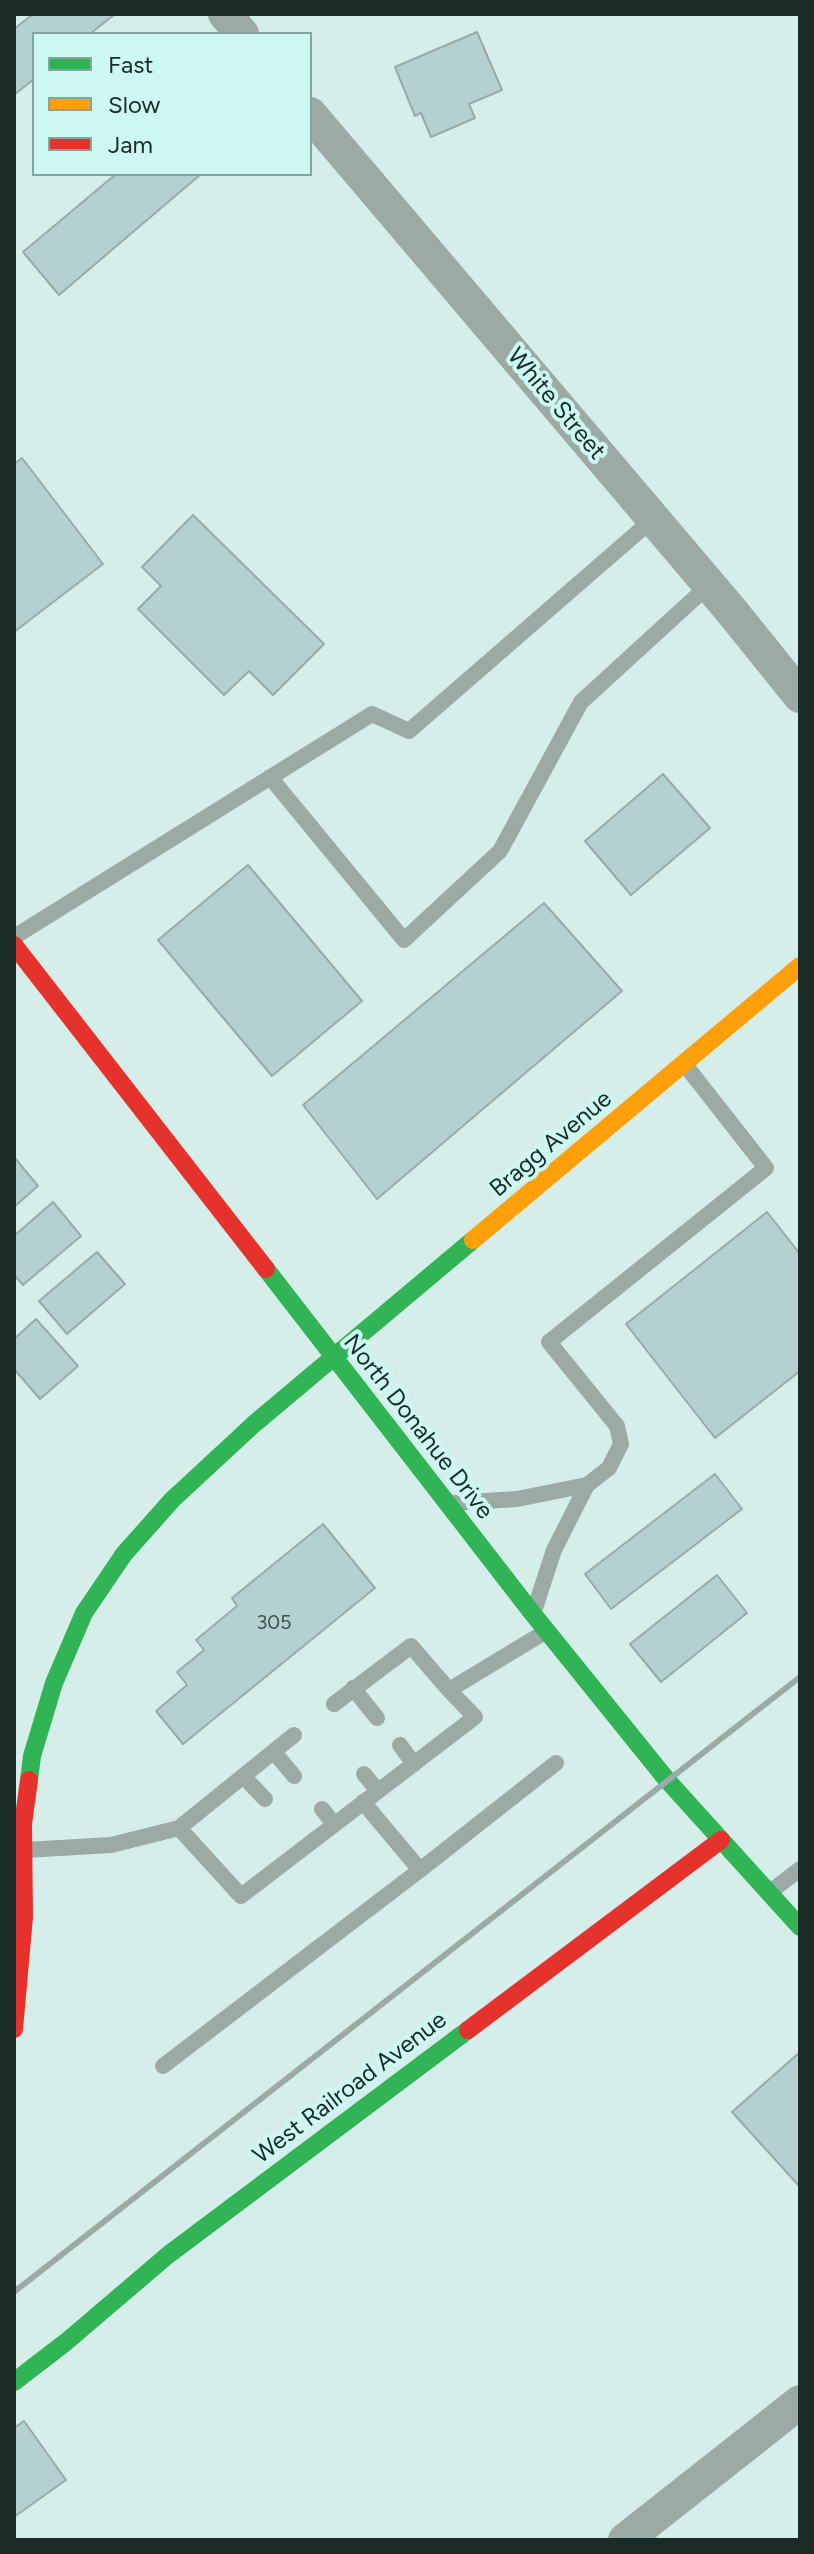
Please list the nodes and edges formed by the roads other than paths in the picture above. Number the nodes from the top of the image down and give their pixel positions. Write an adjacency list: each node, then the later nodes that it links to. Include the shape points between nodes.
1 (225, 14): 2 (street)
2 (240, 32)
3 (312, 116): 4 (street, White Street)
4 (653, 519): 5 (street, White Street); 7 (lane, via 409,731 372,714)
5 (709, 585): 6 (street, White Street); 7 (lane, via 581,702 500,851 404,940)
6 (800, 696)
7 (270, 777): 8 (lane)
8 (14, 937)
9 (14, 945): 12 (main road, North Donahue Drive)
10 (800, 966): 11 (main road, Bragg Avenue)
11 (684, 1063): 12 (main road, Bragg Avenue); 13 (lane, via 766,1168 549,1342 617,1426 621,1444 609,1468)
12 (333, 1358): 14 (main road, North Donahue Drive); 38 (main road, Bragg Avenue, via 172,1500 124,1554 84,1613 54,1683 32,1756)
13 (587, 1485): 14 (lane, via 517,1499); 15 (lane, via 554,1550)
14 (449, 1503): 15 (main road, North Donahue Drive)
15 (533, 1614): 16 (main road, North Donahue Drive)
16 (547, 1631): 18 (lane); 36 (main road, North Donahue Drive)
17 (353, 1688): 18 (lane, via 411,1646); 19 (lane); 20 (lane)
18 (449, 1690): 25 (lane, via 475,1717)
19 (334, 1704)
20 (377, 1718)
21 (294, 1735): 23 (lane)
22 (400, 1745): 25 (lane)
23 (274, 1752): 27 (lane); 28 (lane)
24 (556, 1763): 40 (lane)
25 (414, 1764): 29 (lane)
26 (364, 1774): 29 (lane)
27 (243, 1776): 30 (lane); 34 (lane)
28 (294, 1776)
29 (378, 1791): 31 (lane)
30 (265, 1799)
31 (363, 1802): 33 (lane); 40 (lane)
32 (322, 1809): 33 (lane)
33 (334, 1824): 37 (lane)
34 (179, 1828): 37 (lane, via 241,1896); 38 (lane, via 111,1845)
35 (293, 1832): 37 (lane)
36 (721, 1840): 41 (main road, North Donahue Drive); 45 (main road, West Railroad Avenue, via 168,2255)
37 (306, 1846)
38 (24, 1850): 43 (main road, Bragg Avenue)
39 (800, 1869): 41 (lane)
40 (420, 1870): 44 (lane)
41 (768, 1893): 42 (main road, North Donahue Drive)
42 (800, 1927)
43 (14, 2029)
44 (163, 2066)
45 (14, 2382)
46 (800, 2402): 47 (street)
47 (625, 2540)

